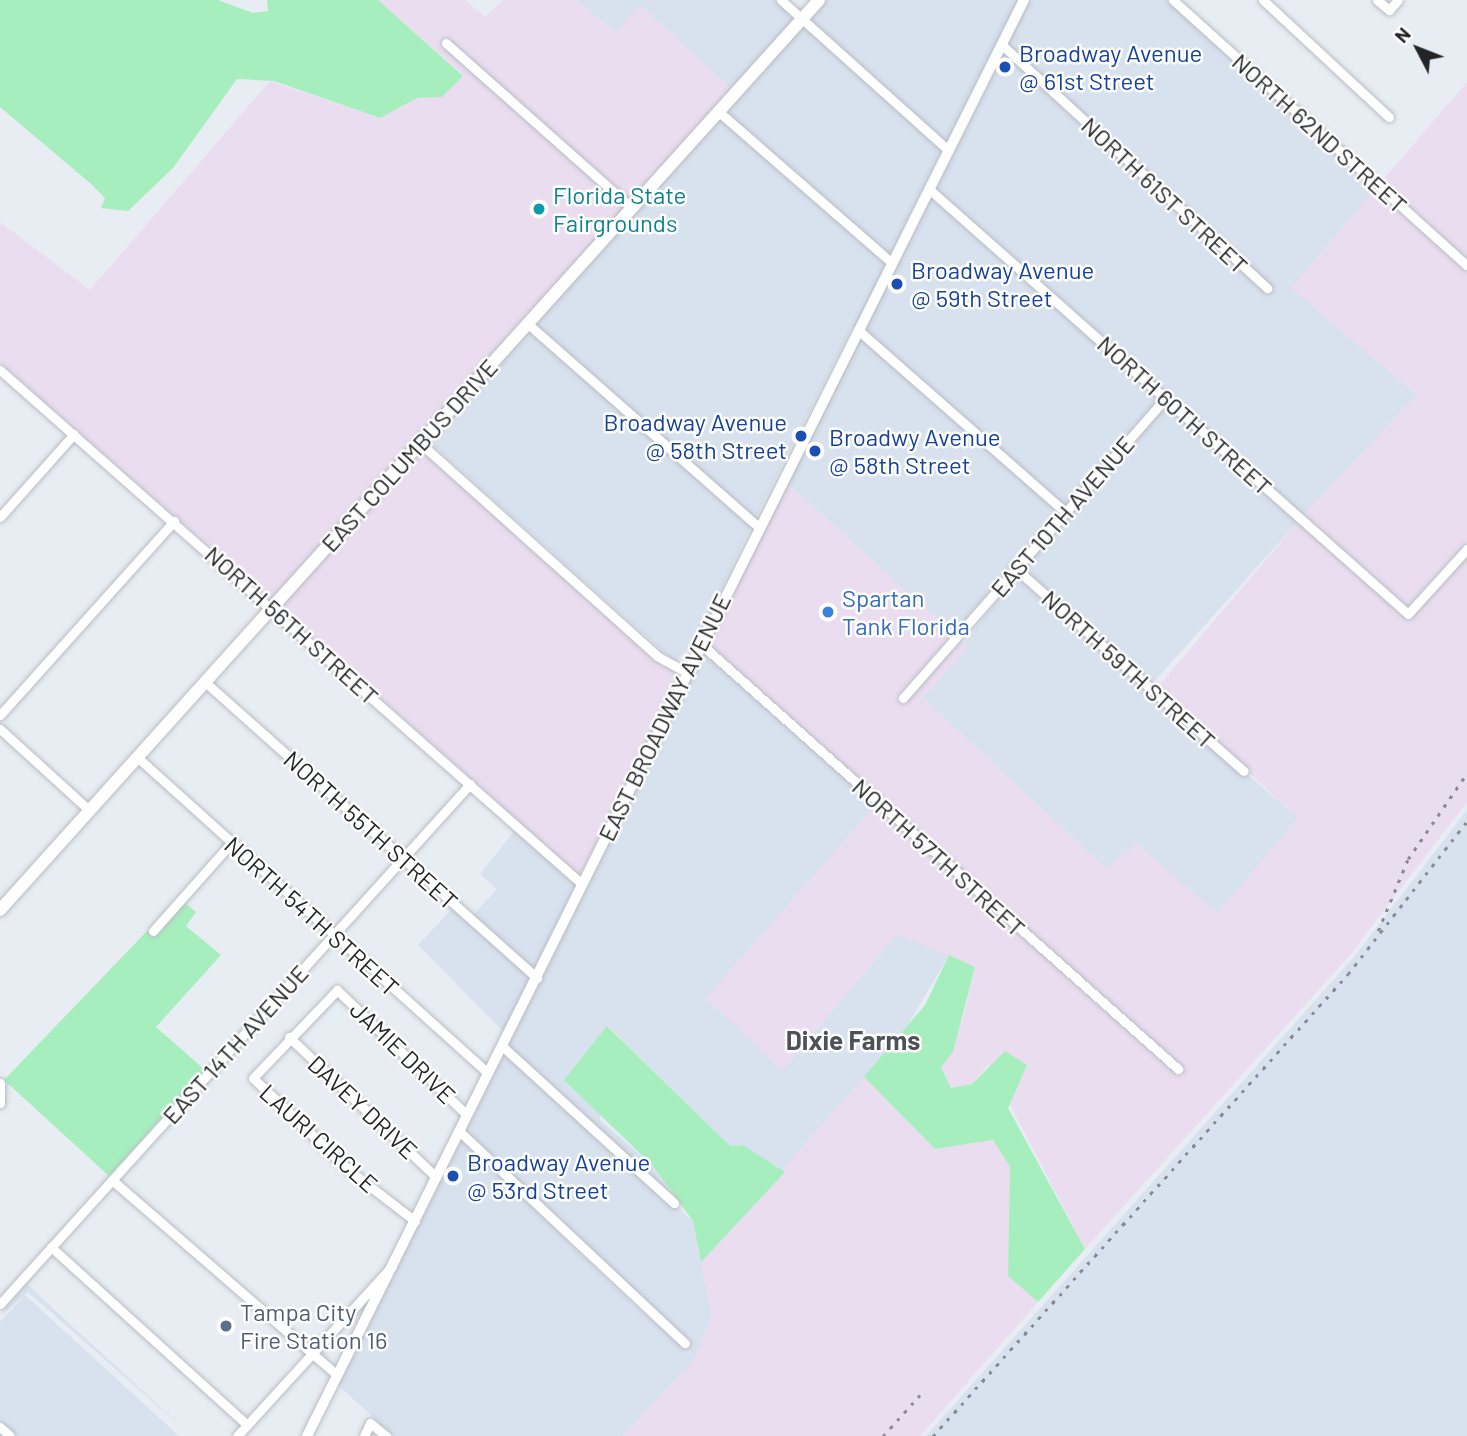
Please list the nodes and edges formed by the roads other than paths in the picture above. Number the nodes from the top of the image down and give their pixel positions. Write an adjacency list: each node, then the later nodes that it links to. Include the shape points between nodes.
1 (781, 0): 8 (street)
2 (819, 0): 8 (main road, EAST COLUMBUS DRIVE)
3 (1024, 0): 10 (street, EAST BROADWAY AVENUE)
4 (1173, 0): 17 (street, NORTH 62ND STREET)
5 (1263, 0): 12 (street)
6 (1377, 0): 7 (street, via 1389,10)
7 (1398, 0)
8 (802, 18): 11 (main road, EAST COLUMBUS DRIVE); 13 (street)
9 (446, 43): 15 (street)
10 (1002, 45): 13 (street, EAST BROADWAY AVENUE); 18 (street, NORTH 61ST STREET)
11 (719, 112): 15 (main road, EAST COLUMBUS DRIVE); 16 (street)
12 (1389, 117)
13 (948, 150): 14 (street, EAST BROADWAY AVENUE)
14 (929, 189): 16 (street, EAST BROADWAY AVENUE); 22 (street, NORTH 60TH STREET)
15 (632, 208): 19 (main road, EAST COLUMBUS DRIVE)
16 (891, 262): 20 (street, EAST BROADWAY AVENUE)
17 (1467, 267)
18 (1267, 288)
19 (527, 323): 24 (main road, EAST COLUMBUS DRIVE); 28 (street)
20 (858, 330): 25 (street); 28 (street, EAST BROADWAY AVENUE)
21 (0, 370): 23 (street, NORTH 56TH STREET)
22 (1166, 398): 25 (street, EAST 10TH AVENUE); 29 (street, NORTH 60TH STREET, via 1408,614)
23 (74, 434): 26 (street); 27 (street, NORTH 56TH STREET)
24 (419, 443): 31 (main road, EAST COLUMBUS DRIVE); 33 (street, via 657,656)
25 (1063, 510): 30 (street, EAST 10TH AVENUE)
26 (0, 517)
27 (174, 521): 31 (street, NORTH 56TH STREET); 36 (street)
28 (757, 526): 32 (street, EAST BROADWAY AVENUE)
29 (1467, 548)
30 (1014, 567): 35 (street, EAST 10TH AVENUE); 39 (street, NORTH 59TH STREET)
31 (272, 607): 34 (main road, EAST COLUMBUS DRIVE); 40 (street, NORTH 56TH STREET)
32 (701, 644): 33 (street, EAST BROADWAY AVENUE); 52 (street, NORTH 57TH STREET)
33 (686, 672): 44 (street, EAST BROADWAY AVENUE)
34 (205, 682): 38 (main road, EAST COLUMBUS DRIVE); 43 (street, NORTH 55TH STREET)
35 (903, 698)
36 (0, 715)
37 (0, 729): 41 (street)
38 (137, 757): 41 (main road, EAST COLUMBUS DRIVE); 42 (street, NORTH 54TH STREET)
39 (1244, 771)
40 (470, 784): 43 (street, EAST 14TH AVENUE); 44 (street, NORTH 56TH STREET)
41 (89, 810): 45 (main road, EAST COLUMBUS DRIVE)
42 (231, 843): 46 (street); 47 (street, NORTH 54TH STREET)
43 (403, 859): 47 (street, EAST 14TH AVENUE); 48 (street, NORTH 55TH STREET)
44 (582, 884): 48 (street, EAST BROADWAY AVENUE)
45 (0, 910)
46 (153, 931)
47 (333, 936): 53 (street, NORTH 54TH STREET); 59 (street, EAST 14TH AVENUE)
48 (537, 978): 51 (street, EAST BROADWAY AVENUE)
49 (338, 990): 50 (street, LAURI CIRCLE); 56 (street, JAMIE DRIVE)
50 (289, 1037): 58 (street, DAVEY DRIVE); 61 (street, LAURI CIRCLE, via 253,1078 350,1171)
51 (502, 1046): 53 (street, EAST BROADWAY AVENUE); 60 (street)
52 (1178, 1069)
53 (488, 1073): 56 (street, EAST BROADWAY AVENUE)
54 (2, 1087): 55 (street)
55 (0, 1103)
56 (467, 1115): 57 (street, EAST BROADWAY AVENUE)
57 (459, 1131): 58 (street, EAST BROADWAY AVENUE); 65 (street)
58 (436, 1177): 61 (street, EAST BROADWAY AVENUE)
59 (112, 1180): 62 (street, EAST 14TH AVENUE); 66 (street)
60 (674, 1203)
61 (415, 1221): 63 (street, EAST BROADWAY AVENUE)
62 (51, 1247): 64 (street, EAST 14TH AVENUE); 68 (street)
63 (393, 1265): 66 (street); 67 (street, EAST BROADWAY AVENUE)
64 (0, 1304)
65 (685, 1343)
66 (308, 1356): 67 (street); 68 (street)
67 (337, 1375): 72 (street, EAST BROADWAY AVENUE)
68 (247, 1425): 71 (street)
69 (0, 1427): 70 (street)
70 (10, 1436)
71 (237, 1436)
72 (307, 1436)
73 (364, 1436): 74 (street, via 370,1423)
74 (386, 1436)

